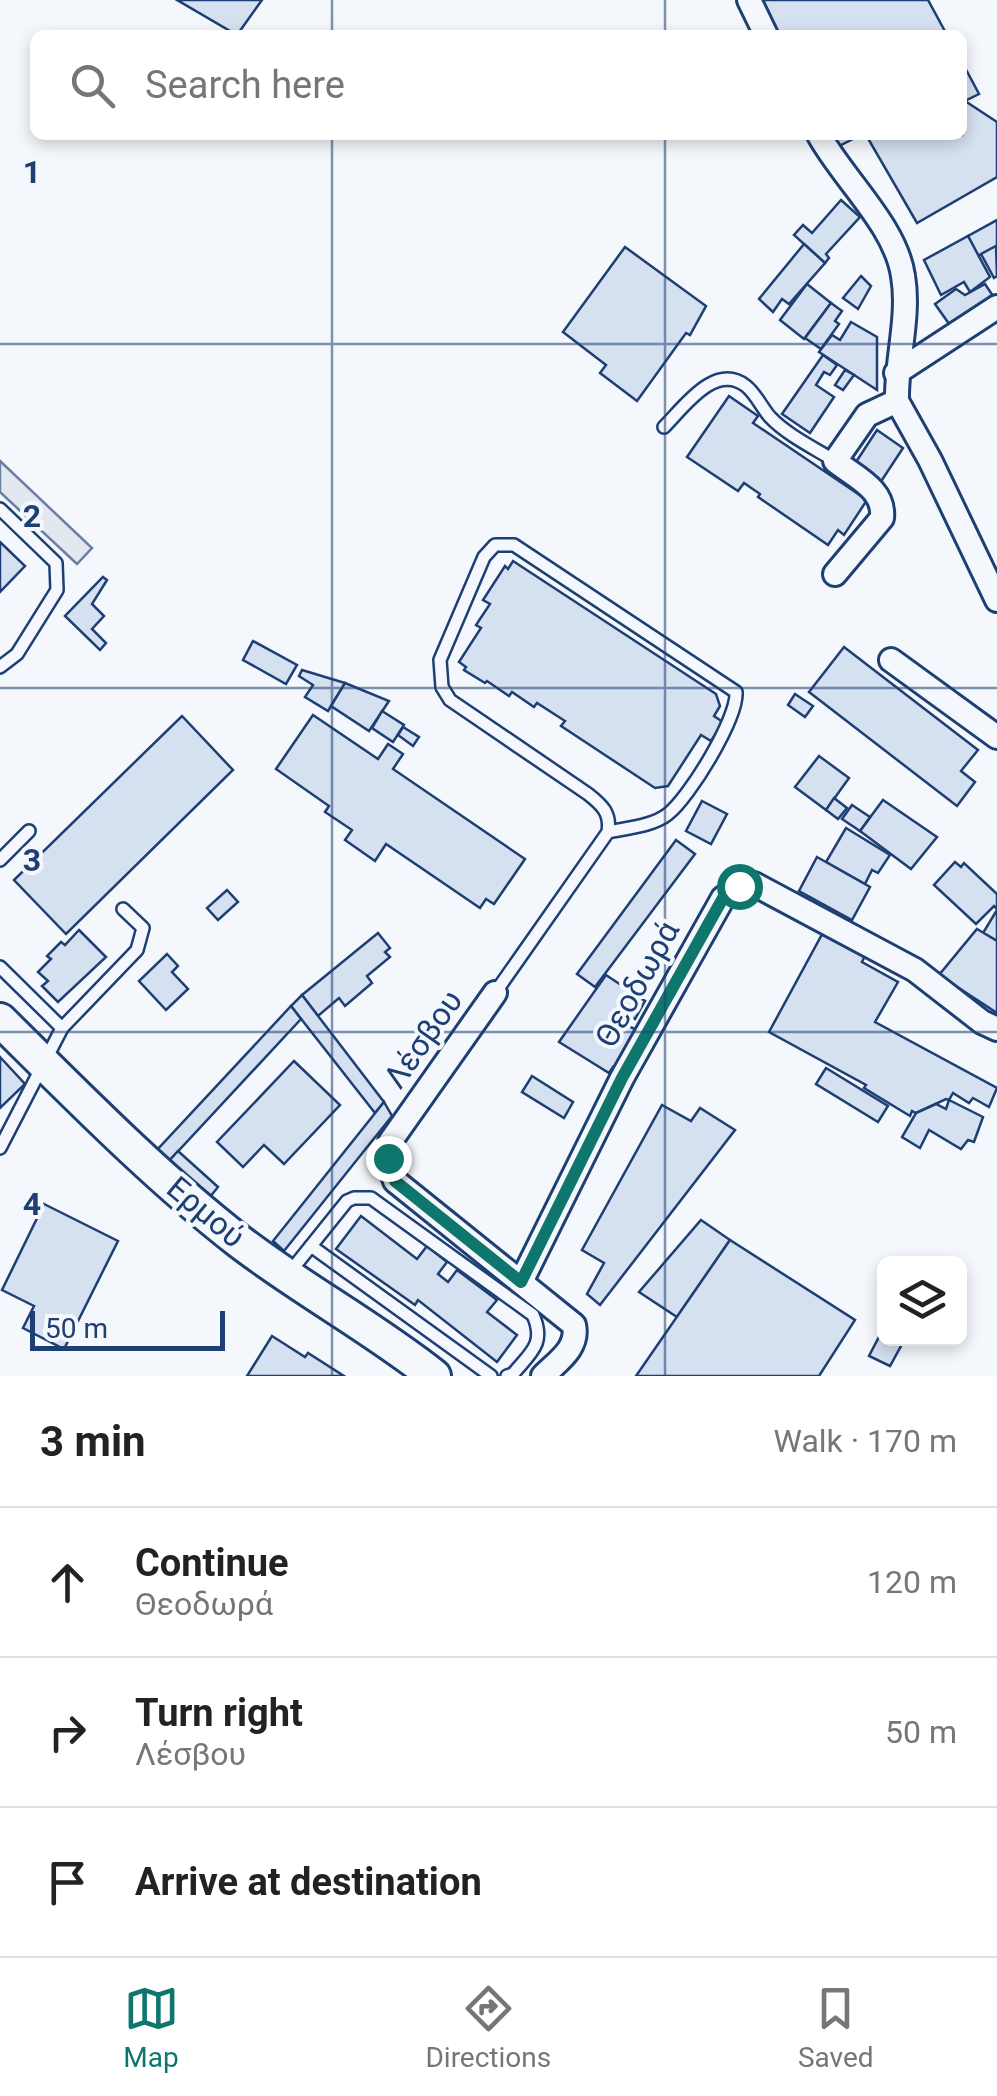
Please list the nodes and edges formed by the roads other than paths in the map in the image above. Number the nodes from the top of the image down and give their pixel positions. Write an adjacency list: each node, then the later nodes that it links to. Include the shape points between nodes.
1 (749, 0): 2 (street)
2 (764, 30)
3 (822, 140): 5 (street, via 890,239 903,272)
4 (997, 307): 5 (street)
5 (896, 372): 6 (street)
6 (897, 401): 8 (street, via 867,415); 11 (street)
7 (664, 427): 8 (lane, via 714,380 730,379 746,386 773,420)
8 (835, 461): 10 (street, via 878,494 883,506 882,518)
9 (0, 509): 13 (lane, via 56,563 57,590 17,654)
10 (835, 574)
11 (997, 600)
12 (891, 660): 14 (street)
13 (0, 666)
14 (997, 737)
15 (29, 831): 17 (lane)
16 (608, 832): 16 (lane, via 605,808 450,700 442,687 440,660 484,556 495,546 514,545 736,692 727,730 679,803 656,821); 20 (lane)
17 (0, 860)
18 (123, 910): 22 (lane, via 143,928 137,950)
19 (0, 967): 22 (lane)
20 (495, 994): 28 (street, Λέσβου, via 390,1142 388,1158 395,1181)
21 (0, 1020): 24 (street, Ερμού)
22 (62, 1028): 24 (lane)
23 (997, 1028): 28 (street, Θεοδωρά, via 915,970 754,884 739,886 723,898 622,1078)
24 (44, 1063): 25 (lane); 27 (street, Ερμού, via 200,1210)
25 (0, 1148)
26 (311, 1246): 27 (lane); 30 (lane); 31 (lane, via 347,1202 371,1198 533,1316 538,1343)
27 (288, 1275): 29 (street, Ερμού)
28 (521, 1282): 32 (street, Λέσβου, via 574,1324 574,1346)
29 (434, 1376)
30 (492, 1376)
31 (507, 1376)
32 (543, 1376)

